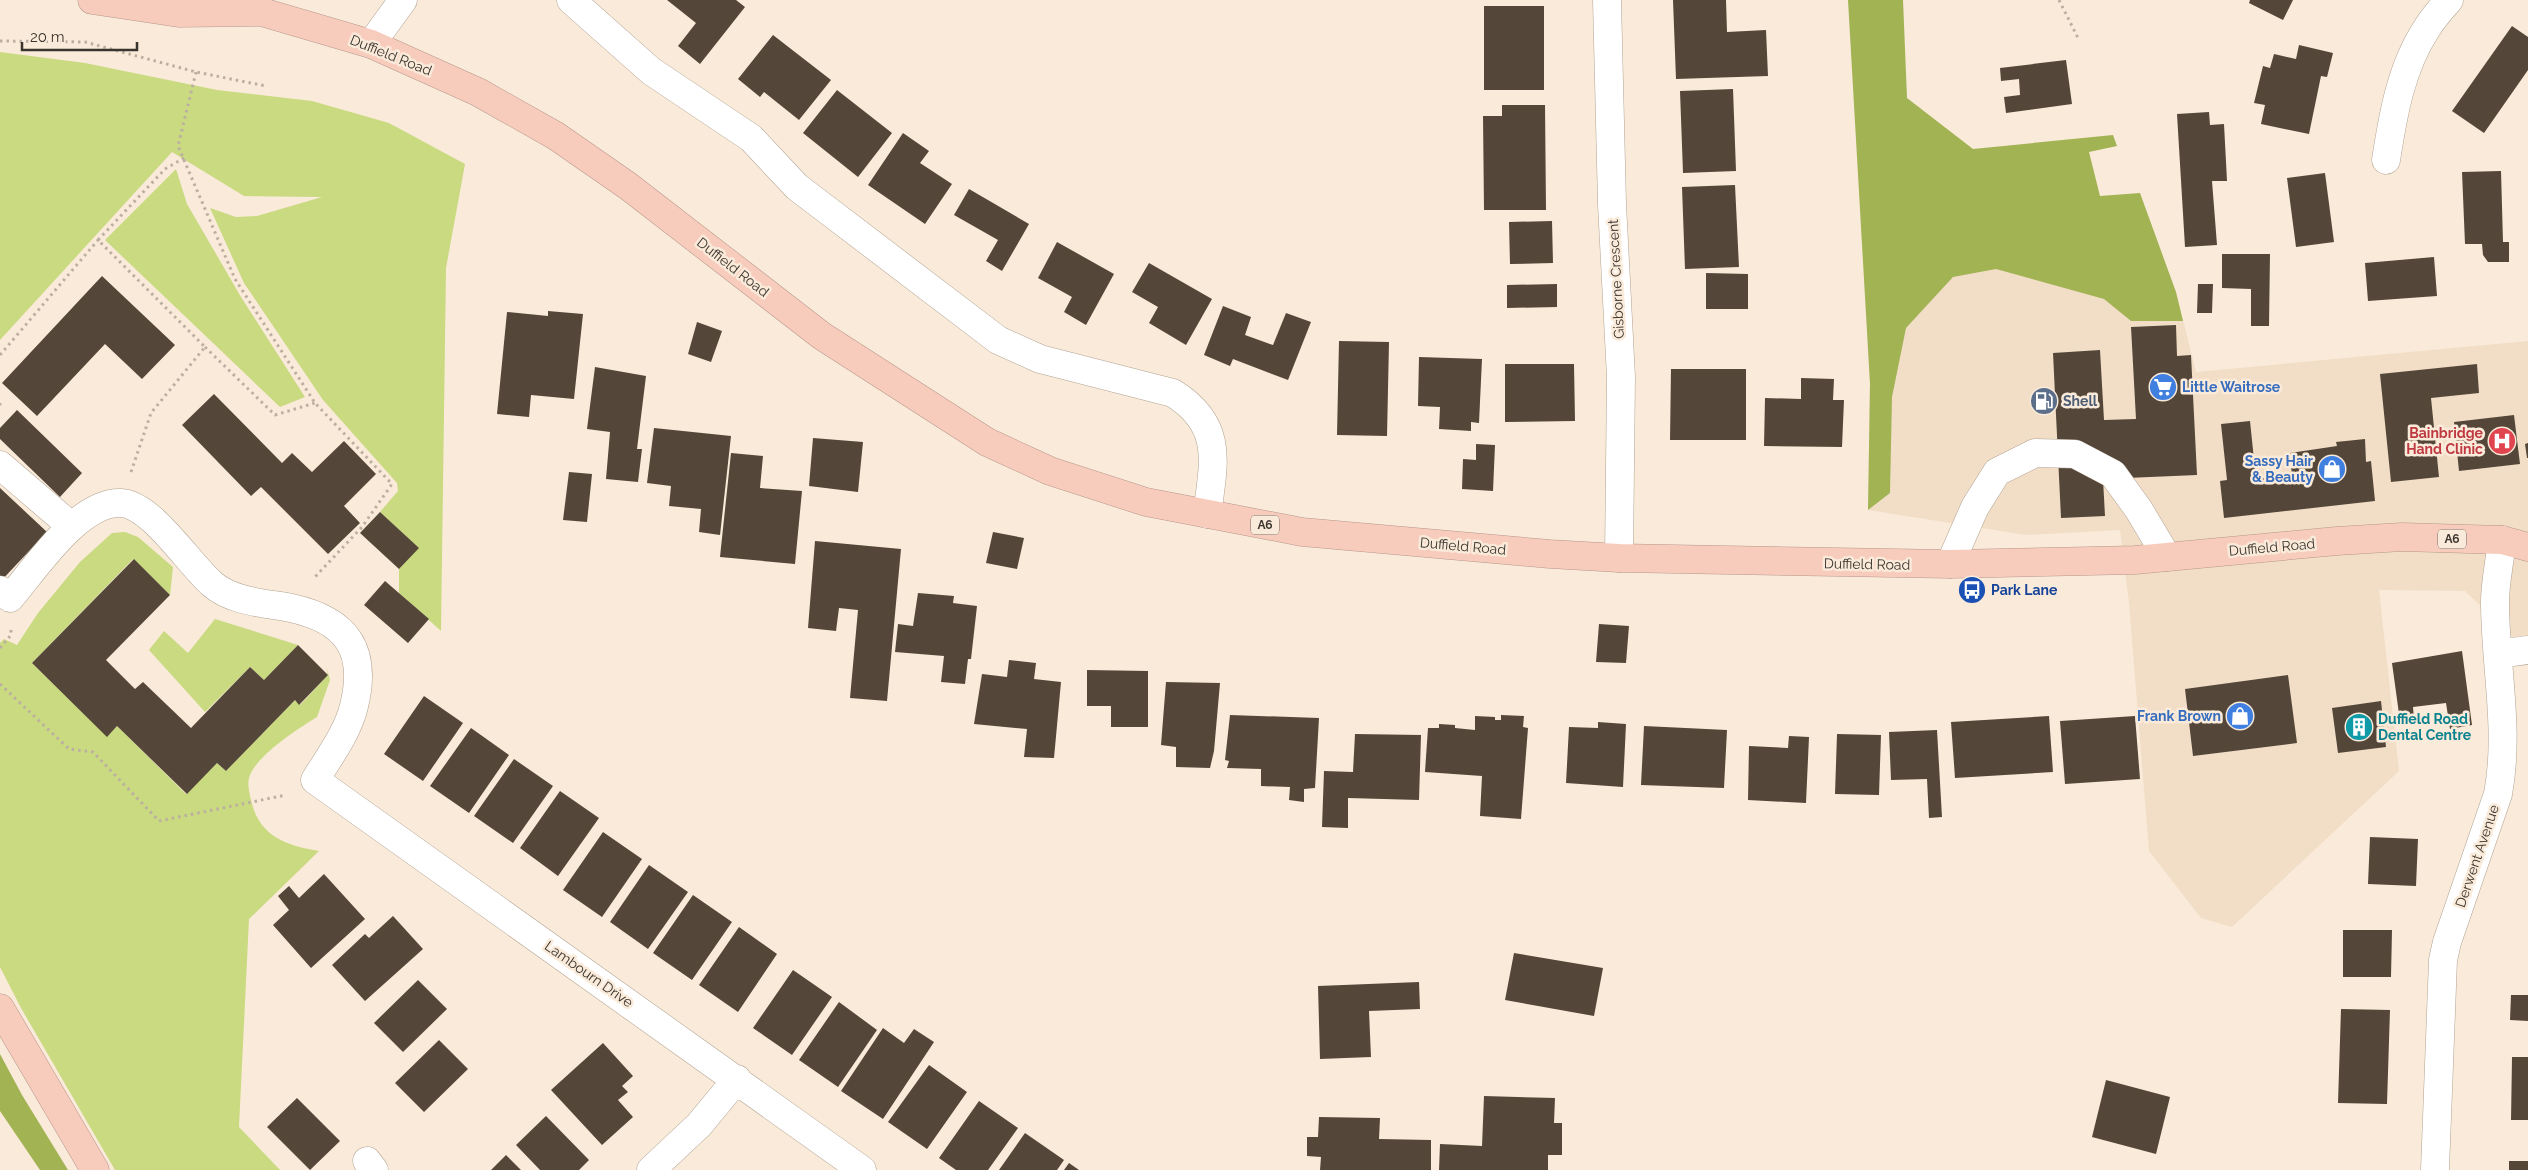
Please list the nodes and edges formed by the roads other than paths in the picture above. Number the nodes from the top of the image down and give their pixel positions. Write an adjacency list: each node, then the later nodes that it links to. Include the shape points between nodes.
1 (92, 0): 7 (highway, Duffield Road / A6, via 179,13)
2 (235, 0): 7 (highway, Duffield Road / A6)
3 (403, 0): 8 (street)
4 (571, 0): 11 (street, via 651,71 751,138 797,187 998,340 1040,359 1173,393 1191,404 1211,435 1212,478)
5 (1607, 0): 16 (street, Gisborne Crescent, via 1612,204 1621,377)
6 (2448, 0): 9 (street, via 2427,28 2409,62 2394,111)
7 (262, 12): 8 (highway, Duffield Road / A6)
8 (371, 44): 11 (highway, Duffield Road / A6, via 478,92 556,136 628,186 822,336 987,442 1050,471 1146,502)
9 (2386, 160)
10 (0, 466): 12 (street)
11 (1207, 514): 16 (highway, Duffield Road / A6, via 1302,532)
12 (71, 526): 18 (street, via 10,598); 22 (street, Lambourn Drive, via 97,507 121,502 144,511 213,585 234,597 309,612 330,621 353,648 357,667 354,707 316,780)
13 (2502, 540): 14 (highway, Duffield Road / A6); 15 (highway, Duffield Road / A6, via 2402,537); 20 (street, Derwent Avenue, via 2495,601)
14 (2528, 547)
15 (2167, 557): 17 (highway, Duffield Road / A6); 17 (street, via 2113,474 2075,454 2035,453 1997,472 1975,507)
16 (1619, 558): 17 (highway, Duffield Road / A6)
17 (1950, 564)
18 (0, 590)
19 (2528, 650): 20 (street)
20 (2498, 654): 26 (street, Derwent Avenue, via 2503,768 2498,794 2443,960)
21 (0, 1008): 23 (highway)
22 (737, 1080): 24 (street, via 699,1126); 25 (street, Lambourn Drive)
23 (95, 1170)
24 (651, 1170)
25 (862, 1170)
26 (2435, 1170)

